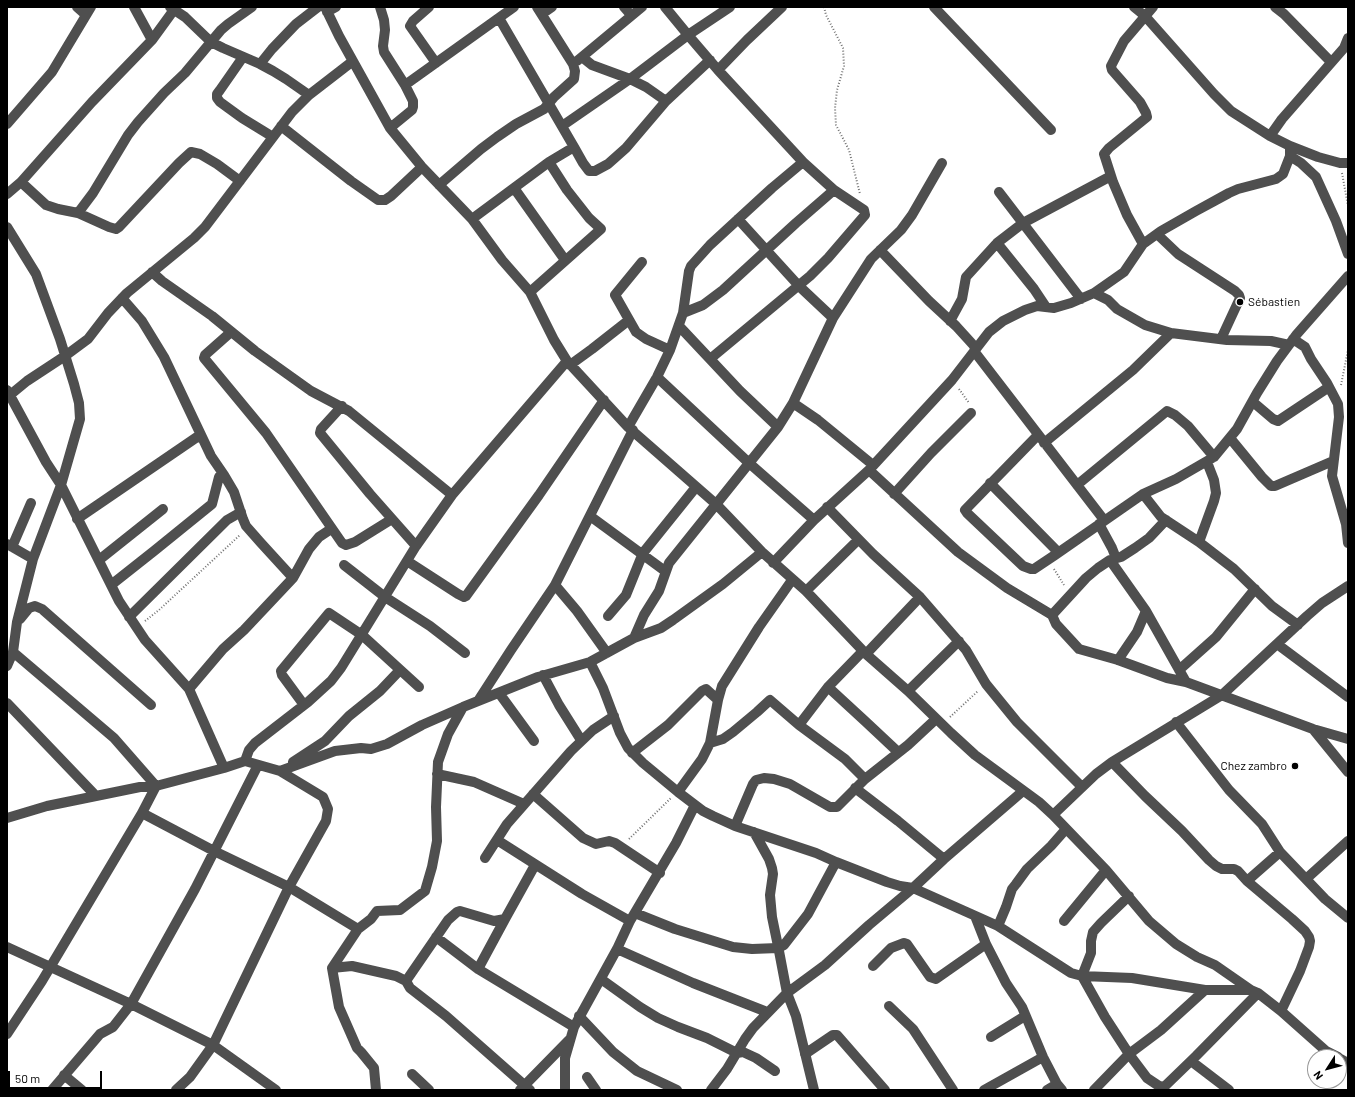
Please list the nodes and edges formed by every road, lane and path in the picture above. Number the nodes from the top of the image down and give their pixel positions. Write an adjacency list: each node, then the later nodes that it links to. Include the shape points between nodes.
1 (77, 7): 19 (street)
2 (134, 7): 26 (street)
3 (252, 7): 27 (street, via 228,24)
4 (380, 7): 38 (street, via 385,30 384,52)
5 (429, 7): 32 (street, via 410,26)
6 (514, 7): 23 (street)
7 (552, 7): 20 (street)
8 (642, 7): 21 (street)
9 (665, 7): 24 (street)
10 (730, 7): 24 (street)
11 (782, 7): 36 (street)
12 (824, 7): 65 (path, via 843,48 844,66 835,108 836,125 849,150)
13 (934, 7): 46 (street)
14 (1134, 7): 22 (street)
15 (1153, 7): 22 (street)
16 (1274, 7): 33 (street)
17 (173, 8): 26 (street); 27 (street)
18 (327, 8): 31 (street); 34 (street, via 296,24)
19 (88, 11): 42 (street, via 52,72)
20 (539, 11): 35 (street)
21 (628, 11): 29 (street)
22 (1144, 16): 47 (street, via 1231,111); 56 (street, via 1124,41 1111,68 1140,102 1147,117 1105,151 1104,156)
23 (499, 18): 32 (street); 41 (street)
24 (688, 35): 30 (street); 37 (street)
25 (1348, 38): 33 (street, via 1344,48)
26 (152, 40): 58 (street, via 92,102)
27 (211, 42): 28 (street); 66 (street, via 138,122)
28 (243, 57): 34 (street); 48 (street, via 217,94 217,98 242,118)
29 (582, 58): 35 (street); 37 (street, via 592,65)
30 (710, 60): 36 (street); 40 (street)
31 (353, 61): 39 (street); 45 (street)
32 (436, 62): 38 (street)
33 (1331, 62): 47 (street)
34 (260, 64): 39 (street)
35 (573, 64): 41 (street, via 574,78)
36 (718, 70): 52 (street)
37 (630, 79): 40 (street); 44 (street)
38 (405, 85): 45 (street, via 412,97 413,107)
39 (309, 95): 43 (street)
40 (666, 101): 49 (street, via 620,154 595,171 589,171)
41 (548, 104): 44 (street); 59 (street, via 540,112 516,124 481,149)
42 (7, 124)
43 (281, 126): 48 (street); 55 (street, via 378,200 385,200 391,196)
44 (562, 126): 49 (street)
45 (390, 128): 55 (street)
46 (1051, 130)
47 (1270, 136): 50 (street)
48 (274, 137): 57 (street)
49 (574, 147): 51 (street)
50 (1290, 151): 54 (street); 71 (street, via 1284,172 1276,179 1229,193); 76 (street, via 1316,177)
51 (549, 162): 60 (street); 77 (street, via 567,190 601,229)
52 (803, 162): 61 (street); 68 (street)
53 (942, 163): 74 (street, via 912,215 901,230)
54 (1344, 163): 64 (path)
55 (422, 167): 59 (street)
56 (1111, 176): 69 (street); 73 (street, via 1126,215)
57 (240, 181): 66 (street, via 217,164 191,152 117,228); 79 (street, via 205,227)
58 (21, 182): 63 (street); 66 (street, via 46,205)
59 (439, 185): 67 (street)
60 (514, 188): 67 (street); 77 (street)
61 (834, 190): 65 (street); 75 (street)
62 (999, 192): 69 (street)
63 (7, 194)
64 (1348, 206)
65 (864, 210): 81 (street, via 865,215 841,244)
66 (78, 213)
67 (472, 219): 82 (street, via 502,260)
68 (738, 219): 75 (street); 87 (street, via 691,266)
69 (1023, 223): 72 (street); 85 (street)
70 (7, 227): 99 (street, via 36,274)
71 (1157, 234): 73 (street); 94 (street, via 1178,254 1239,295 1240,298)
72 (997, 243): 86 (street); 90 (street, via 966,277 962,300)
73 (1144, 244): 83 (street, via 1124,272)
74 (880, 250): 88 (street, via 856,280); 90 (street)
75 (766, 251): 81 (street); 87 (street, via 711,300)
76 (1348, 254)
77 (565, 260): 82 (street)
78 (642, 262): 89 (street, via 615,295)
79 (152, 272): 84 (street); 92 (street)
80 (1348, 276): 95 (street)
81 (799, 286): 88 (street); 100 (street)
82 (530, 292): 101 (street, via 550,334)
83 (1094, 293): 85 (street); 93 (street, via 1145,325)
84 (122, 298): 99 (street, via 88,339); 114 (street, via 142,321 164,357)
85 (1081, 299): 86 (street, via 1054,308)
86 (1046, 307): 97 (street, via 1037,306 1016,313 989,332)
87 (683, 313): 91 (street)
88 (833, 318): 108 (street)
89 (629, 320): 96 (street, via 639,335); 101 (street, via 592,349)
90 (950, 320): 97 (street)
91 (679, 326): 96 (street); 100 (street)
92 (231, 332): 110 (street, via 314,393); 141 (street, via 205,355 205,359 266,433)
93 (1171, 333): 94 (street); 116 (street, via 1133,370)
94 (1221, 339): 95 (street)
95 (1291, 342): 104 (street, via 1304,346); 107 (street)
96 (670, 350): 102 (street)
97 (975, 350): 103 (street); 116 (street)
98 (1348, 350): 109 (path)
99 (65, 356): 105 (street); 123 (street, via 79,402 80,419)
100 (710, 359): 112 (street)
101 (569, 363): 106 (street); 128 (street)
102 (657, 377): 113 (street); 119 (street)
103 (952, 380): 111 (path, via 970,405); 120 (street)
104 (1329, 387): 107 (street, via 1278,421); 109 (street)
105 (8, 392): 123 (street)
106 (604, 400): 113 (street); 154 (street, via 466,596 458,594)
107 (1253, 402): 115 (street)
108 (794, 403): 112 (street); 120 (street, via 818,420)
109 (1338, 404): 118 (street, via 1337,444)
110 (342, 406): 128 (street); 136 (street, via 320,429 320,433)
111 (971, 413): 126 (street)
112 (778, 427): 119 (street)
113 (630, 429): 125 (street); 134 (street)
114 (200, 435): 121 (street); 135 (street)
115 (1230, 438): 117 (street); 118 (street, via 1272,486)
116 (1041, 439): 122 (street); 124 (street)
117 (1210, 459): 124 (street, via 1188,426 1167,411); 127 (street); 143 (street, via 1216,493)
118 (1333, 460): 144 (street, via 1333,481 1345,518)
119 (749, 463): 130 (street); 137 (street)
120 (871, 468): 126 (street); 131 (street)
121 (224, 475): 133 (street); 160 (street, via 219,477 212,504)
122 (990, 483): 148 (street); 151 (street, via 966,510 967,513 1023,566 1034,568)
123 (61, 485): 135 (street); 150 (street)
124 (1077, 485): 139 (street)
125 (696, 487): 130 (street); 149 (street)
126 (894, 494): 169 (street, via 964,556 1007,588)
127 (1143, 494): 138 (street, via 1161,518); 139 (street)
128 (452, 495): 146 (street)
129 (31, 503): 145 (street)
130 (716, 504): 147 (street); 157 (street, via 678,550)
131 (827, 507): 137 (street); 142 (street)
132 (163, 509): 153 (street)
133 (241, 512): 140 (street); 171 (street, via 227,520)
134 (590, 516): 149 (street); 161 (street)
135 (77, 518): 153 (street)
136 (392, 519): 141 (street, via 350,544 342,543); 146 (street)
137 (814, 520): 155 (street)
138 (1166, 520): 143 (street); 152 (street, via 1149,538 1123,556)
139 (1102, 522): 148 (street); 152 (street, via 1112,548)
140 (248, 528): 158 (street); 174 (path, via 159,610)
141 (331, 529): 158 (street, via 319,537 309,549)
142 (858, 540): 164 (street); 167 (street)
143 (1199, 542): 163 (street, via 1234,569)
144 (1348, 543)
145 (9, 545): 150 (street)
146 (416, 546): 154 (street)
147 (762, 552): 155 (street); 176 (street, via 673,620 661,628)
148 (1058, 552): 151 (street)
149 (643, 554): 157 (street); 170 (street, via 626,595)
150 (33, 559): 172 (street)
151 (1047, 559): 165 (path)
152 (1113, 559): 165 (street, via 1098,568); 168 (street)
153 (99, 560): 160 (street)
154 (407, 561): 166 (street)
155 (773, 563): 159 (street)
156 (344, 565): 166 (street)
157 (666, 571): 176 (street, via 659,591)
158 (293, 578): 193 (street, via 223,649)
159 (792, 580): 164 (street); 198 (street, via 722,686)
160 (111, 584): 171 (street)
161 (555, 585): 181 (street); 199 (street)
162 (1348, 586): 173 (street, via 1322,603)
163 (1255, 590): 173 (street); 187 (street, via 1216,637)
164 (806, 591): 182 (street)
165 (1070, 595): 169 (street)
166 (385, 597): 175 (street); 180 (street, via 430,626)
167 (920, 597): 177 (street); 182 (street)
168 (1146, 611): 183 (street, via 1137,632); 187 (street)
169 (1052, 615): 183 (street, via 1056,624 1078,649)
170 (608, 616)
171 (129, 617): 174 (street)
172 (17, 622): 179 (street); 201 (street, via 29,608 35,606 42,609)
173 (1298, 625): 178 (street)
174 (136, 627): 193 (street, via 144,640)
175 (362, 636): 186 (street); 202 (street, via 331,681); 202 (street, via 332,614 326,616 281,671)
176 (634, 638): 181 (street)
177 (959, 641): 190 (street); 194 (street)
178 (1277, 644): 196 (street); 197 (street)
179 (13, 652): 185 (street); 223 (street, via 114,738)
180 (464, 653)
181 (606, 653): 184 (street)
182 (865, 653): 192 (street); 194 (street)
183 (1118, 660): 189 (street)
184 (590, 662): 188 (street); 204 (street)
185 (7, 666)
186 (400, 670): 191 (street); 219 (street, via 325,741)
187 (1179, 670): 189 (street)
188 (543, 675): 195 (street); 210 (street)
189 (1186, 682): 196 (street)
190 (986, 684): 205 (path); 224 (street, via 1017,722)
191 (419, 687)
192 (828, 687): 207 (street); 213 (street)
193 (189, 689): 218 (street)
194 (908, 691): 205 (street)
195 (499, 693): 199 (street); 211 (street)
196 (1222, 694): 206 (street); 208 (street)
197 (1348, 697)
198 (718, 700): 212 (street); 214 (street, via 706,689 702,691 668,725)
199 (478, 701): 203 (street)
200 (7, 703): 229 (street)
201 (151, 705)
202 (304, 705): 215 (street, via 255,742)
203 (464, 707): 219 (street, via 381,746 335,751); 221 (street, via 448,734 438,762)
204 (614, 716): 210 (street); 214 (street, via 620,733)
205 (939, 722): 213 (street); 226 (street, via 975,755)
206 (1176, 722): 216 (street); 242 (street, via 1229,790 1262,824)
207 (799, 725): 212 (street, via 769,700 733,732); 222 (street, via 845,758)
208 (1313, 729): 209 (street); 220 (street)
209 (1348, 739)
210 (581, 740): 228 (street)
211 (534, 741)
212 (710, 742): 227 (street, via 702,759)
213 (898, 752): 222 (street)
214 (632, 753): 227 (street)
215 (245, 761): 217 (street); 218 (street)
216 (1112, 762): 224 (street); 250 (street, via 1209,860 1222,869 1238,871)
217 (258, 765): 219 (street); 241 (street)
218 (224, 768): 223 (street)
219 (280, 771): 251 (street, via 323,797 328,809 326,821)
220 (1348, 772)
221 (437, 774): 230 (street, via 474,782); 260 (street, via 438,841 425,891 400,910 377,911)
222 (865, 778): 225 (street)
223 (156, 786): 229 (street); 232 (street)
224 (1082, 787): 233 (street)
225 (855, 788): 235 (street, via 833,808 790,784 774,779 758,779 752,785); 244 (street)
226 (1023, 791): 233 (street); 244 (street)
227 (678, 792): 231 (street); 240 (path)
228 (533, 794): 230 (street); 240 (street, via 587,840 596,844 612,842)
229 (96, 796): 234 (street, via 46,806)
230 (524, 804): 238 (street)
231 (694, 805): 235 (street); 248 (street)
232 (142, 813): 241 (street); 267 (street)
233 (1053, 815): 236 (street)
234 (7, 818)
235 (735, 826): 237 (street)
236 (1066, 829): 247 (street); 259 (street, via 1027,869 1012,889)
237 (754, 832): 245 (street); 264 (street, via 772,868 770,894)
238 (497, 840): 243 (street); 246 (street)
239 (1348, 841): 249 (street)
240 (622, 847): 248 (street)
241 (214, 851): 251 (street); 276 (street)
242 (1280, 852): 249 (street); 250 (street)
243 (485, 858)
244 (944, 859): 252 (street)
245 (836, 862): 252 (street, via 887,882); 264 (street, via 808,914 784,945)
246 (536, 865): 255 (street); 257 (street)
247 (1106, 870): 253 (street); 258 (street)
248 (660, 873): 255 (street)
249 (1306, 879): 256 (street)
250 (1247, 881): 278 (street, via 1309,937 1309,947 1300,971)
251 (290, 887): 260 (street); 286 (street)
252 (913, 888): 254 (street); 275 (street, via 825,965)
253 (1129, 896): 270 (street, via 1093,932 1092,953); 274 (street, via 1149,920 1176,944 1215,965)
254 (976, 916): 259 (street); 262 (street)
255 (632, 917): 264 (street, via 733,947); 265 (street)
256 (1348, 918)
257 (505, 919): 261 (street, via 494,921 460,911 448,920); 269 (street)
258 (1064, 920)
259 (998, 926): 270 (street, via 1061,968)
260 (358, 929): 268 (street)
261 (436, 938): 269 (street); 272 (street)
262 (986, 944): 266 (street, via 936,979 930,977 904,943 890,948); 281 (street)
263 (7, 947): 267 (street)
264 (778, 948): 275 (street)
265 (617, 949): 271 (street); 279 (street)
266 (873, 966)
267 (51, 967): 276 (street); 283 (street)
268 (332, 968): 272 (street, via 352,966 396,976); 307 (street, via 339,1007 357,1048 374,1068)
269 (478, 969): 282 (street)
270 (1082, 976): 273 (street, via 1132,978); 290 (street)
271 (600, 979): 280 (street); 288 (street, via 658,1018)
272 (406, 981): 300 (street, via 410,988 446,1016)
273 (1205, 990): 274 (street); 290 (street, via 1161,1030)
274 (1254, 991): 278 (street); 292 (street)
275 (787, 992): 279 (street); 289 (street)
276 (131, 1004): 286 (street); 295 (street, via 113,1026 100,1034)
277 (889, 1006): 315 (street, via 914,1029)
278 (1281, 1011): 287 (street)
279 (767, 1012): 288 (street, via 744,1039)
280 (579, 1016): 282 (street); 311 (street, via 613,1052 637,1071)
281 (1025, 1016): 284 (street); 291 (street)
282 (574, 1027): 285 (street)
283 (7, 1034)
284 (991, 1038)
285 (570, 1040): 300 (street); 309 (street, via 565,1058)
286 (213, 1045): 297 (street); 304 (street, via 190,1077)
287 (1324, 1049)
288 (737, 1053): 293 (street, via 743,1052 756,1058); 312 (street)
289 (805, 1054): 298 (street); 314 (street, via 833,1035 837,1035)
290 (1129, 1054): 292 (street, via 1147,1078 1164,1087); 318 (street)
291 (1043, 1057): 299 (street); 316 (street)
292 (1191, 1061): 301 (street)
293 (775, 1071)
294 (412, 1074): 308 (street)
295 (64, 1076): 302 (street); 303 (street)
296 (587, 1077): 310 (street)
297 (263, 1081): 305 (street); 306 (street)
298 (813, 1086): 313 (street)
299 (1059, 1087): 317 (street)
300 (525, 1088)
301 (1224, 1089)
302 (52, 1090)
303 (82, 1090)
304 (176, 1090)
305 (257, 1090)
306 (276, 1090)
307 (376, 1090)
308 (429, 1090)
309 (565, 1090)
310 (596, 1090)
311 (677, 1090)
312 (711, 1090)
313 (805, 1090)
314 (885, 1090)
315 (953, 1090)
316 (984, 1090)
317 (1047, 1090)
318 (1094, 1090)

